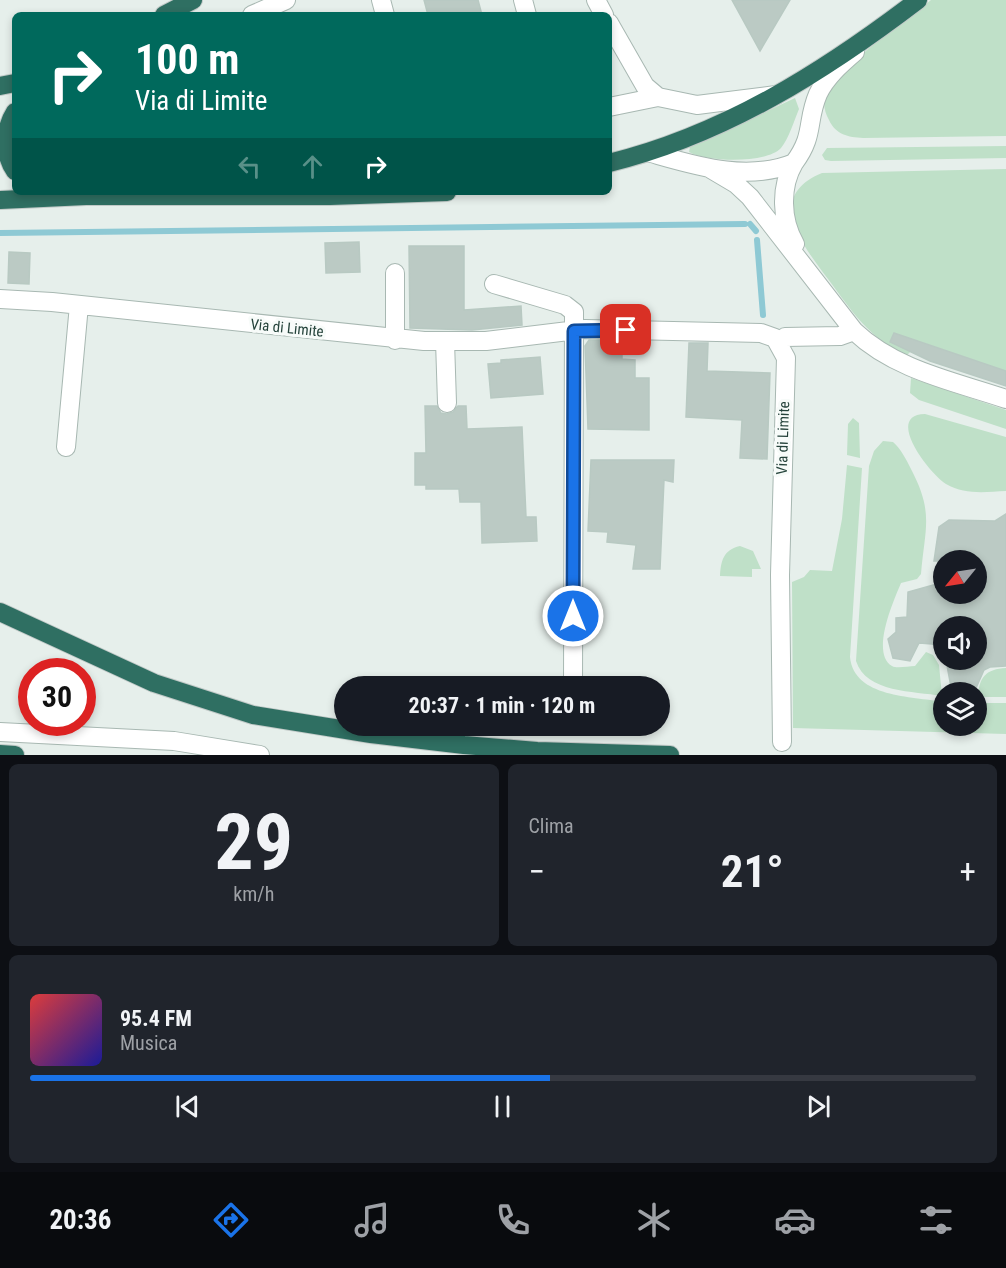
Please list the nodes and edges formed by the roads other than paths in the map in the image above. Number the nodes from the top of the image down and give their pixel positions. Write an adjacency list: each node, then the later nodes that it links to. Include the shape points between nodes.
1 (193, 0): 5 (highway)
2 (285, 0): 6 (street)
3 (905, 0): 8 (highway)
4 (918, 0): 8 (highway)
5 (171, 12)
6 (259, 12)
7 (612, 28): 10 (street, via 645,86)
8 (882, 28): 9 (highway); 15 (street, via 832,73 819,92 809,141)
9 (777, 94): 10 (street, via 697,105); 13 (highway)
10 (658, 97): 11 (street)
11 (612, 106)
12 (12, 116): 16 (highway, via 6,141)
13 (651, 153): 14 (highway); 17 (street)
14 (612, 162)
15 (794, 163): 17 (street, via 752,172); 22 (street, via 786,180 784,213 790,236)
16 (12, 164)
17 (709, 168): 22 (street, via 750,197)
18 (80, 195): 20 (highway)
19 (104, 195): 20 (highway)
20 (86, 196): 21 (highway)
21 (0, 200)
22 (810, 272): 27 (street)
23 (395, 273): 29 (street)
24 (494, 284): 28 (street, via 565,305 574,312)
25 (0, 299): 26 (street, Via di Limite)
26 (79, 305): 29 (street, Via di Limite); 34 (street)
27 (854, 330): 31 (street, via 840,336 785,338); 32 (street, via 895,361)
28 (574, 331): 30 (street, Via di Limite, via 486,341); 31 (street, Via di Limite, via 761,333); 36 (street)
29 (395, 340): 30 (street, Via di Limite)
30 (445, 341): 33 (street)
31 (778, 343): 38 (street, Via di Limite, via 786,358 780,575)
32 (1006, 399)
33 (447, 403)
34 (66, 447)
35 (0, 612): 42 (highway, via 154,684 253,715 464,745)
36 (573, 676)
37 (0, 732): 41 (street, via 174,741)
38 (782, 742)
39 (0, 754): 40 (highway)
40 (15, 755)
41 (260, 755)
42 (670, 755)

